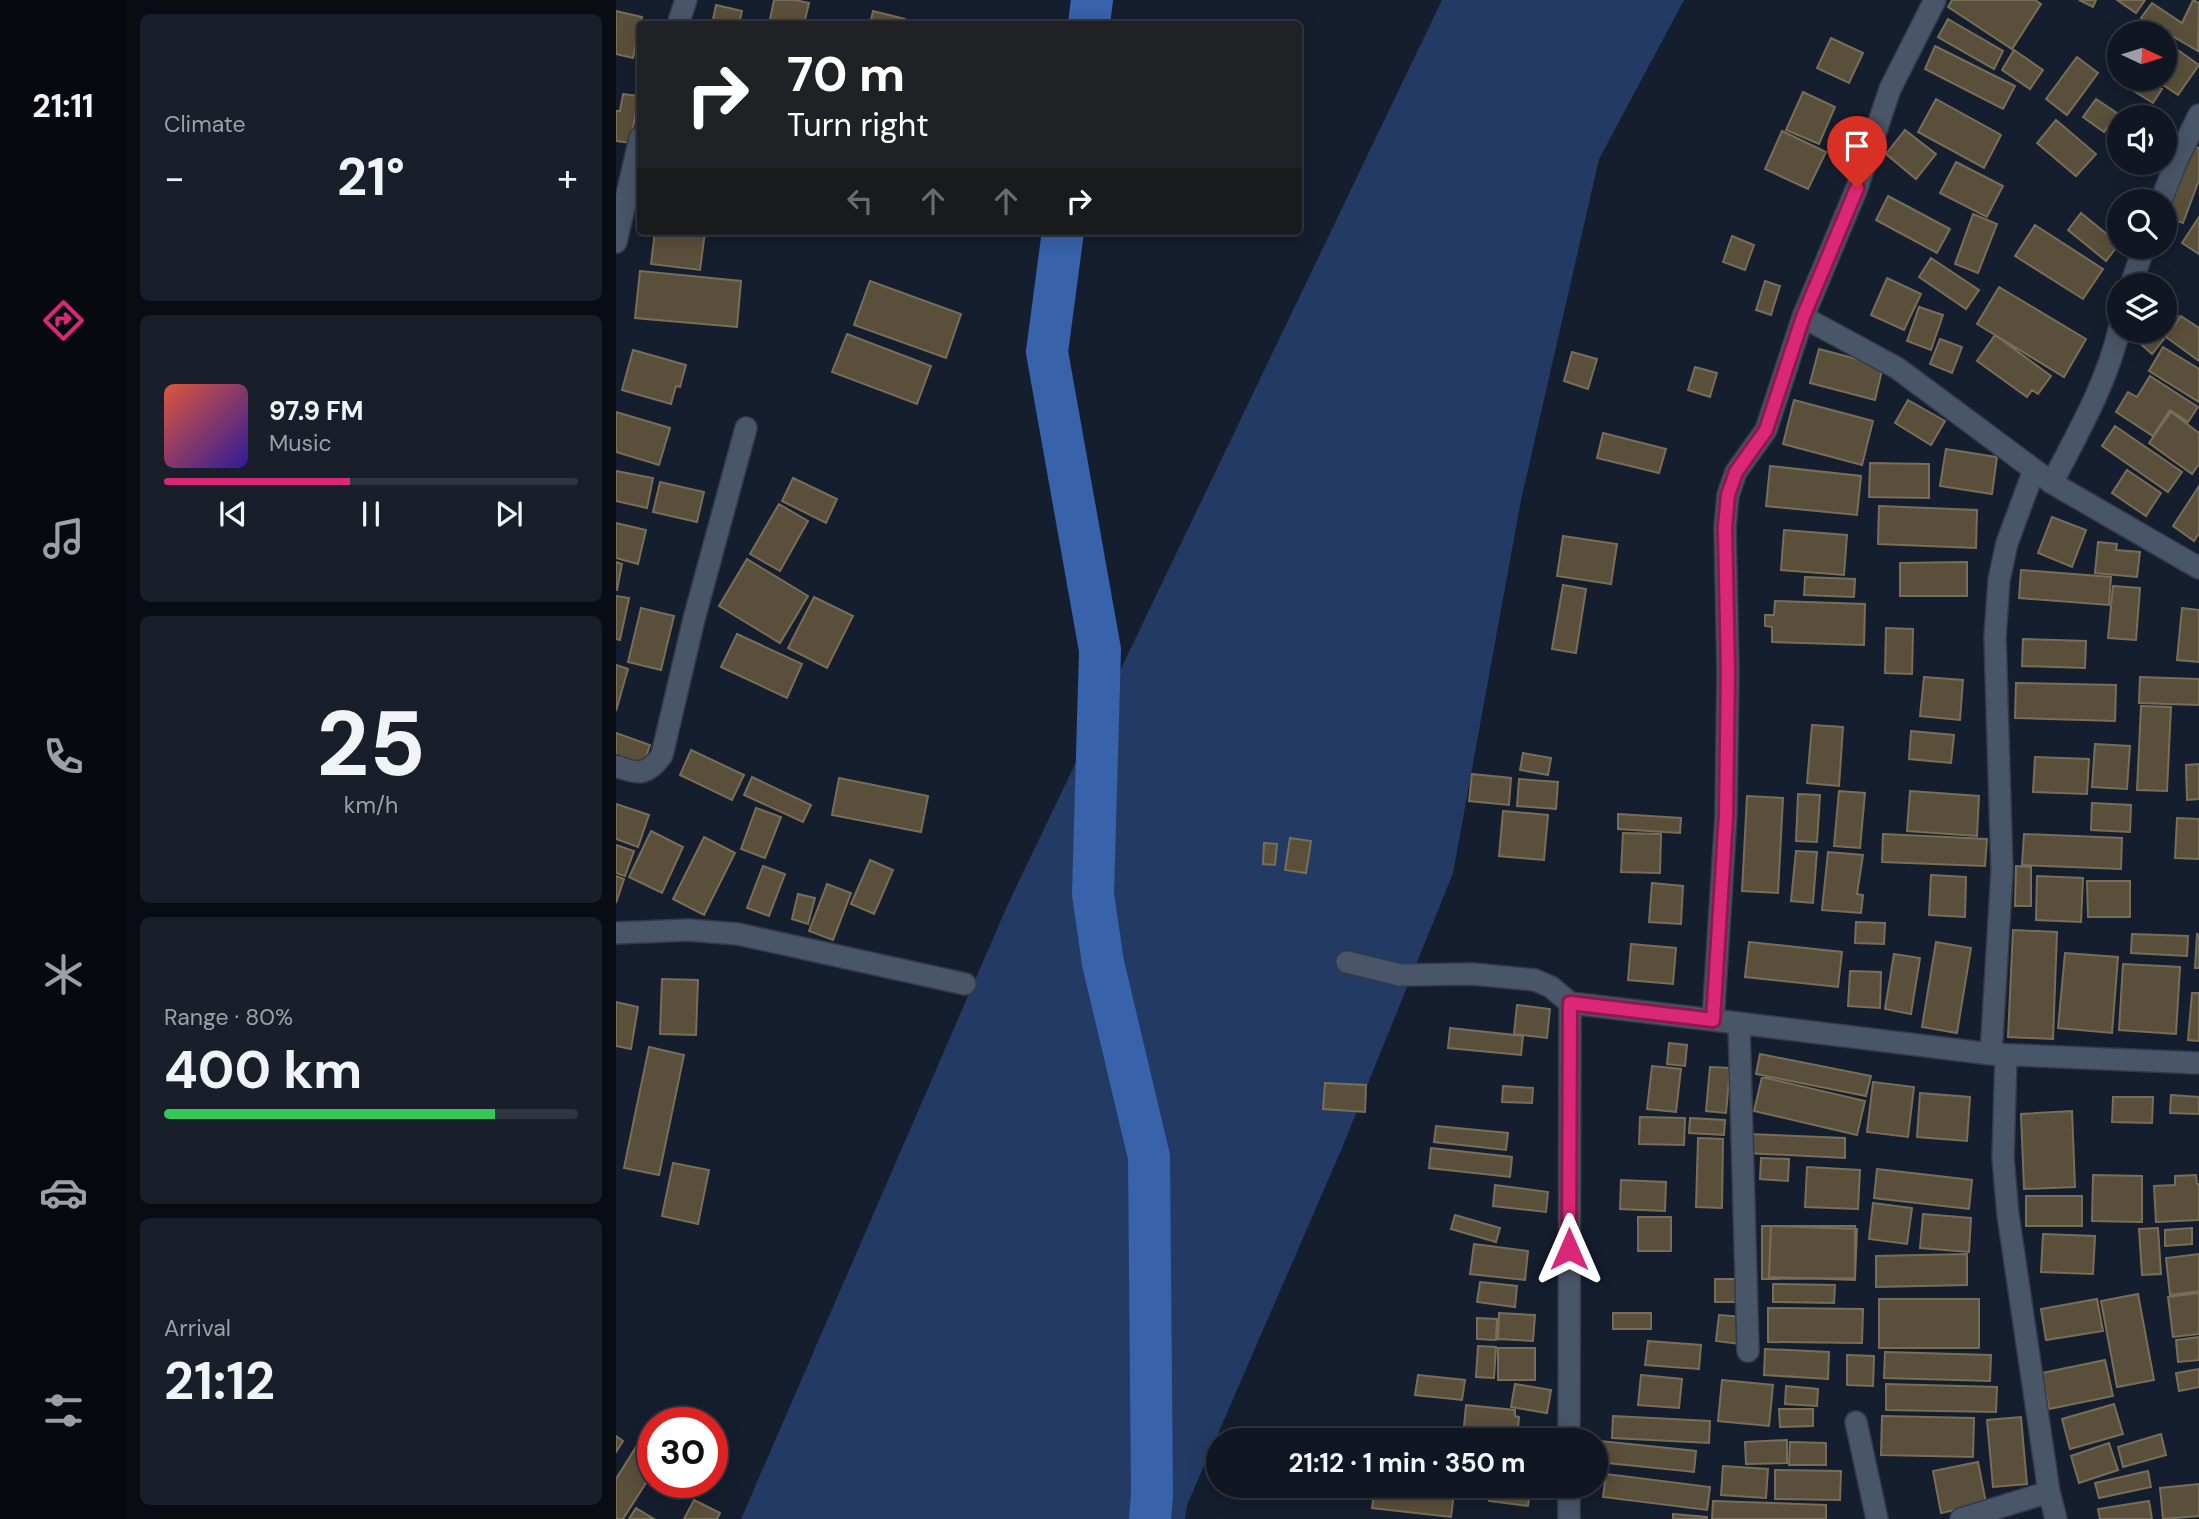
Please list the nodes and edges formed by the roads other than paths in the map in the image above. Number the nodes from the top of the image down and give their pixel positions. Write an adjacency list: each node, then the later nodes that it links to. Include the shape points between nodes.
1 (686, 0): 3 (street)
2 (1935, 0): 8 (street, via 1890,89 1857,188)
3 (679, 21)
4 (2199, 116): 6 (street)
5 (637, 151): 7 (street)
6 (2165, 189)
7 (616, 243)
8 (1803, 317): 11 (street, via 1897,368); 19 (street, via 1766,430 1736,472 1728,495 1726,816)
9 (2116, 343): 12 (street, via 2093,404)
10 (746, 428): 14 (street, via 662,755 653,768 634,773)
11 (2034, 470): 12 (street); 21 (street, via 2007,543 1995,637 2002,871)
12 (2052, 483): 13 (street)
13 (2199, 568)
14 (616, 766)
15 (616, 933): 17 (street, via 688,930 738,934)
16 (1347, 962): 18 (street, via 1400,975 1473,974 1535,980)
17 (965, 984)
18 (1570, 1003): 19 (street); 25 (street)
19 (1713, 1020): 20 (street)
20 (1740, 1025): 21 (street); 23 (street)
21 (1999, 1054): 22 (street); 26 (street, via 2008,1215)
22 (2199, 1063)
23 (1748, 1351)
24 (1856, 1422): 29 (street)
25 (1569, 1428)
26 (2049, 1492): 30 (street); 31 (street)
27 (1569, 1498): 28 (street)
28 (1569, 1519)
29 (1877, 1519)
30 (1961, 1519)
31 (2056, 1519)

